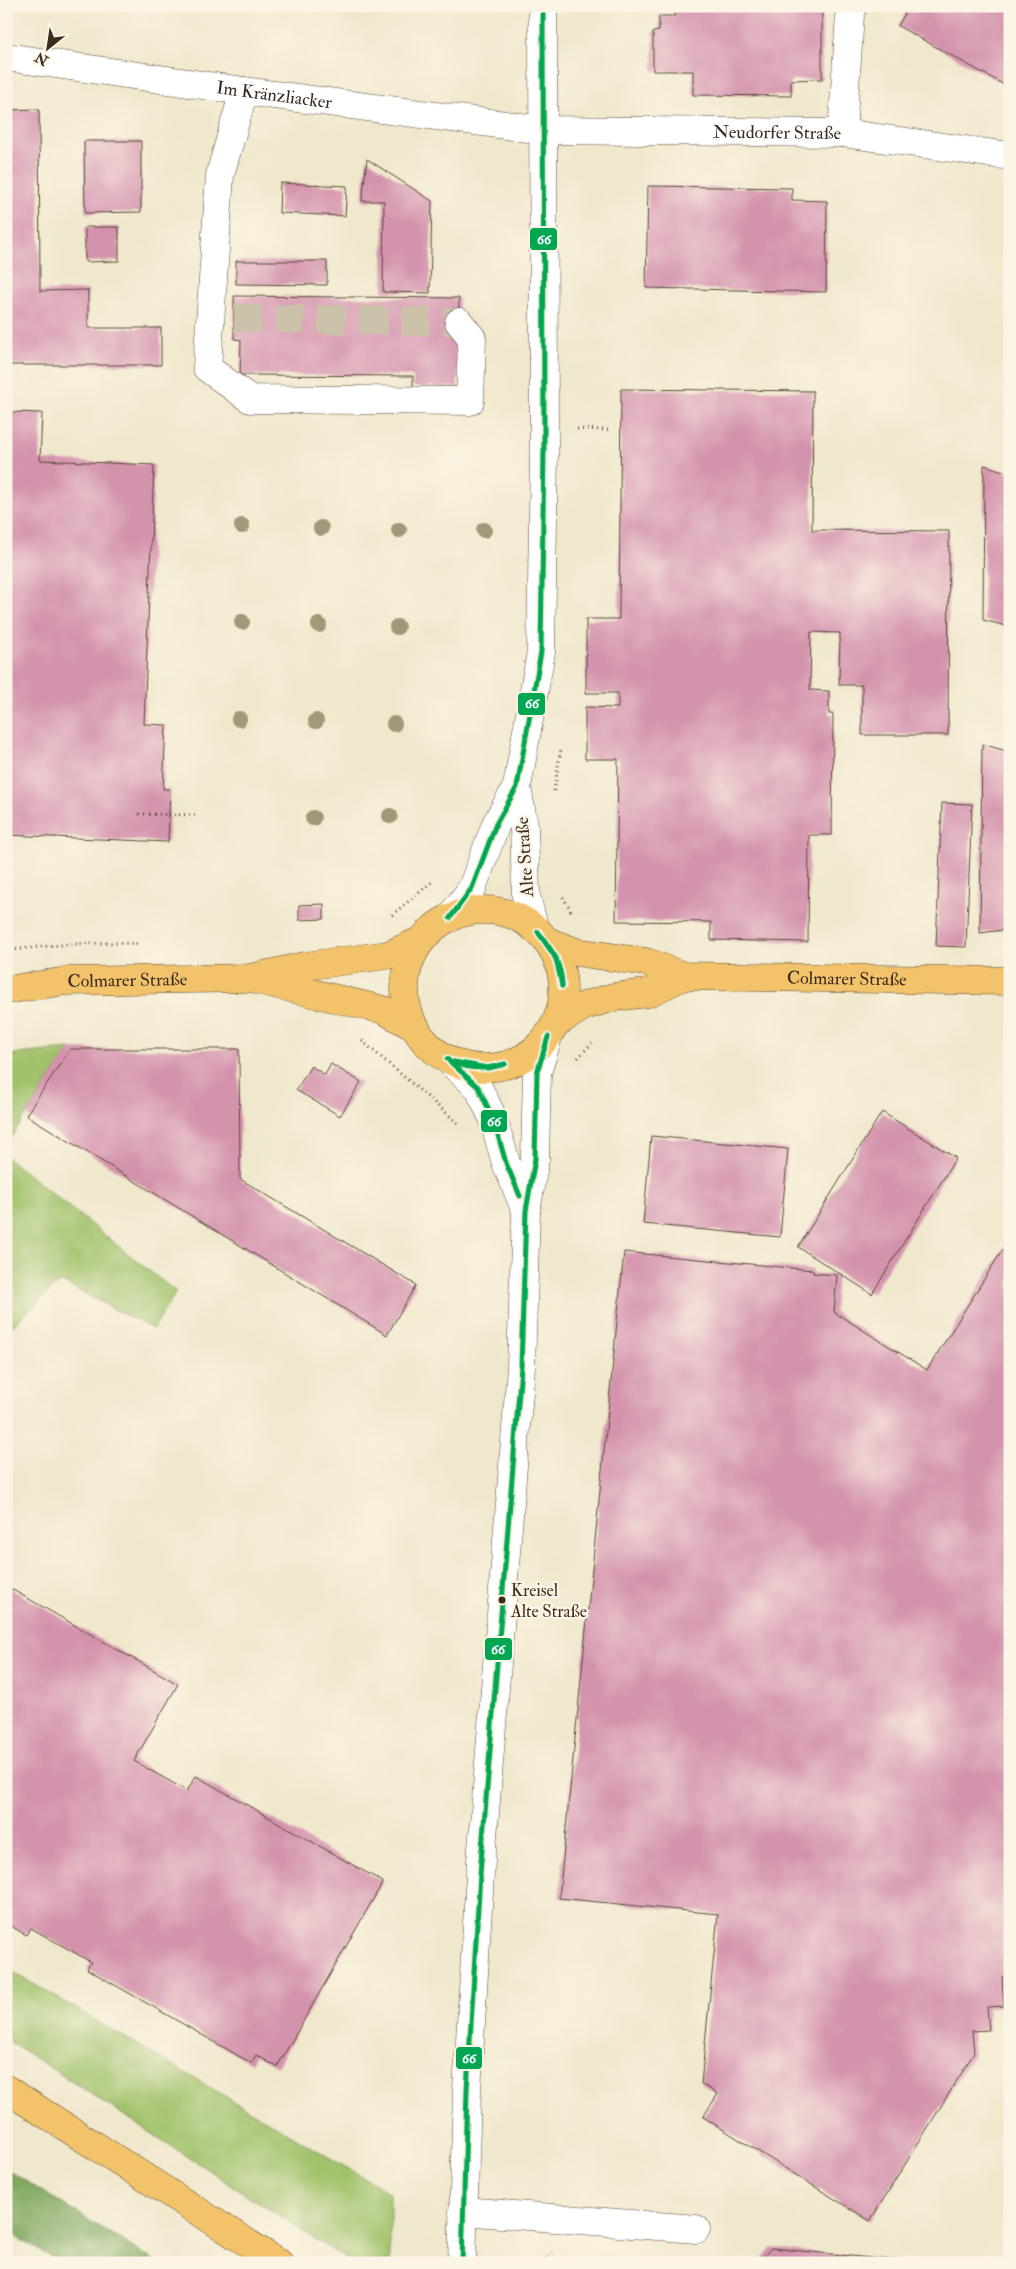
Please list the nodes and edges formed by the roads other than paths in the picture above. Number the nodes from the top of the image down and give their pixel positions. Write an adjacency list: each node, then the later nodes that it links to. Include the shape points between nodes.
1 (542, 6): 5 (street, Alte Straße)
2 (853, 6): 6 (street)
3 (6, 57): 4 (street, Im Kränzliacker)
4 (244, 91): 5 (street, Im Kränzliacker); 8 (street, via 220,175 222,314 206,368 250,399 470,401 472,338)
5 (543, 130): 6 (street, Neudorfer Straße); 9 (street, Alte Straße, via 541,652)
6 (842, 133): 7 (street, Neudorfer Straße)
7 (1010, 156)
8 (459, 322)
9 (517, 787): 10 (street, Alte Straße, via 496,824 472,888); 11 (street, Alte Straße, via 524,826 526,896)
10 (450, 918): 11 (main road, via 471,911 493,911 515,916); 12 (main road)
11 (540, 934): 13 (main road, Colmarer Straße, via 576,952 646,962); 18 (main road, via 558,960 563,982 562,1003)
12 (422, 940): 14 (main road, Colmarer Straße, via 388,955 305,966); 17 (main road, via 411,960 406,982 407,1006)
13 (684, 976): 15 (main road, Colmarer Straße); 18 (main road, Colmarer Straße, via 648,993 614,997 584,1006)
14 (251, 978): 16 (main road, Colmarer Straße, via 66,981); 17 (main road, Colmarer Straße, via 384,1010)
15 (1010, 981)
16 (6, 990)
17 (416, 1028): 19 (main road, via 429,1046)
18 (552, 1030): 19 (main road, via 525,1056 512,1063 490,1068 468,1066); 20 (street, via 537,1073 535,1159)
19 (448, 1059): 20 (street, via 478,1087 493,1118 506,1163)
20 (526, 1211): 22 (street, via 521,1367 478,1894)
21 (6, 2089): 24 (main road)
22 (463, 2211): 23 (street); 25 (street)
23 (696, 2229)
24 (278, 2263)
25 (462, 2263)

